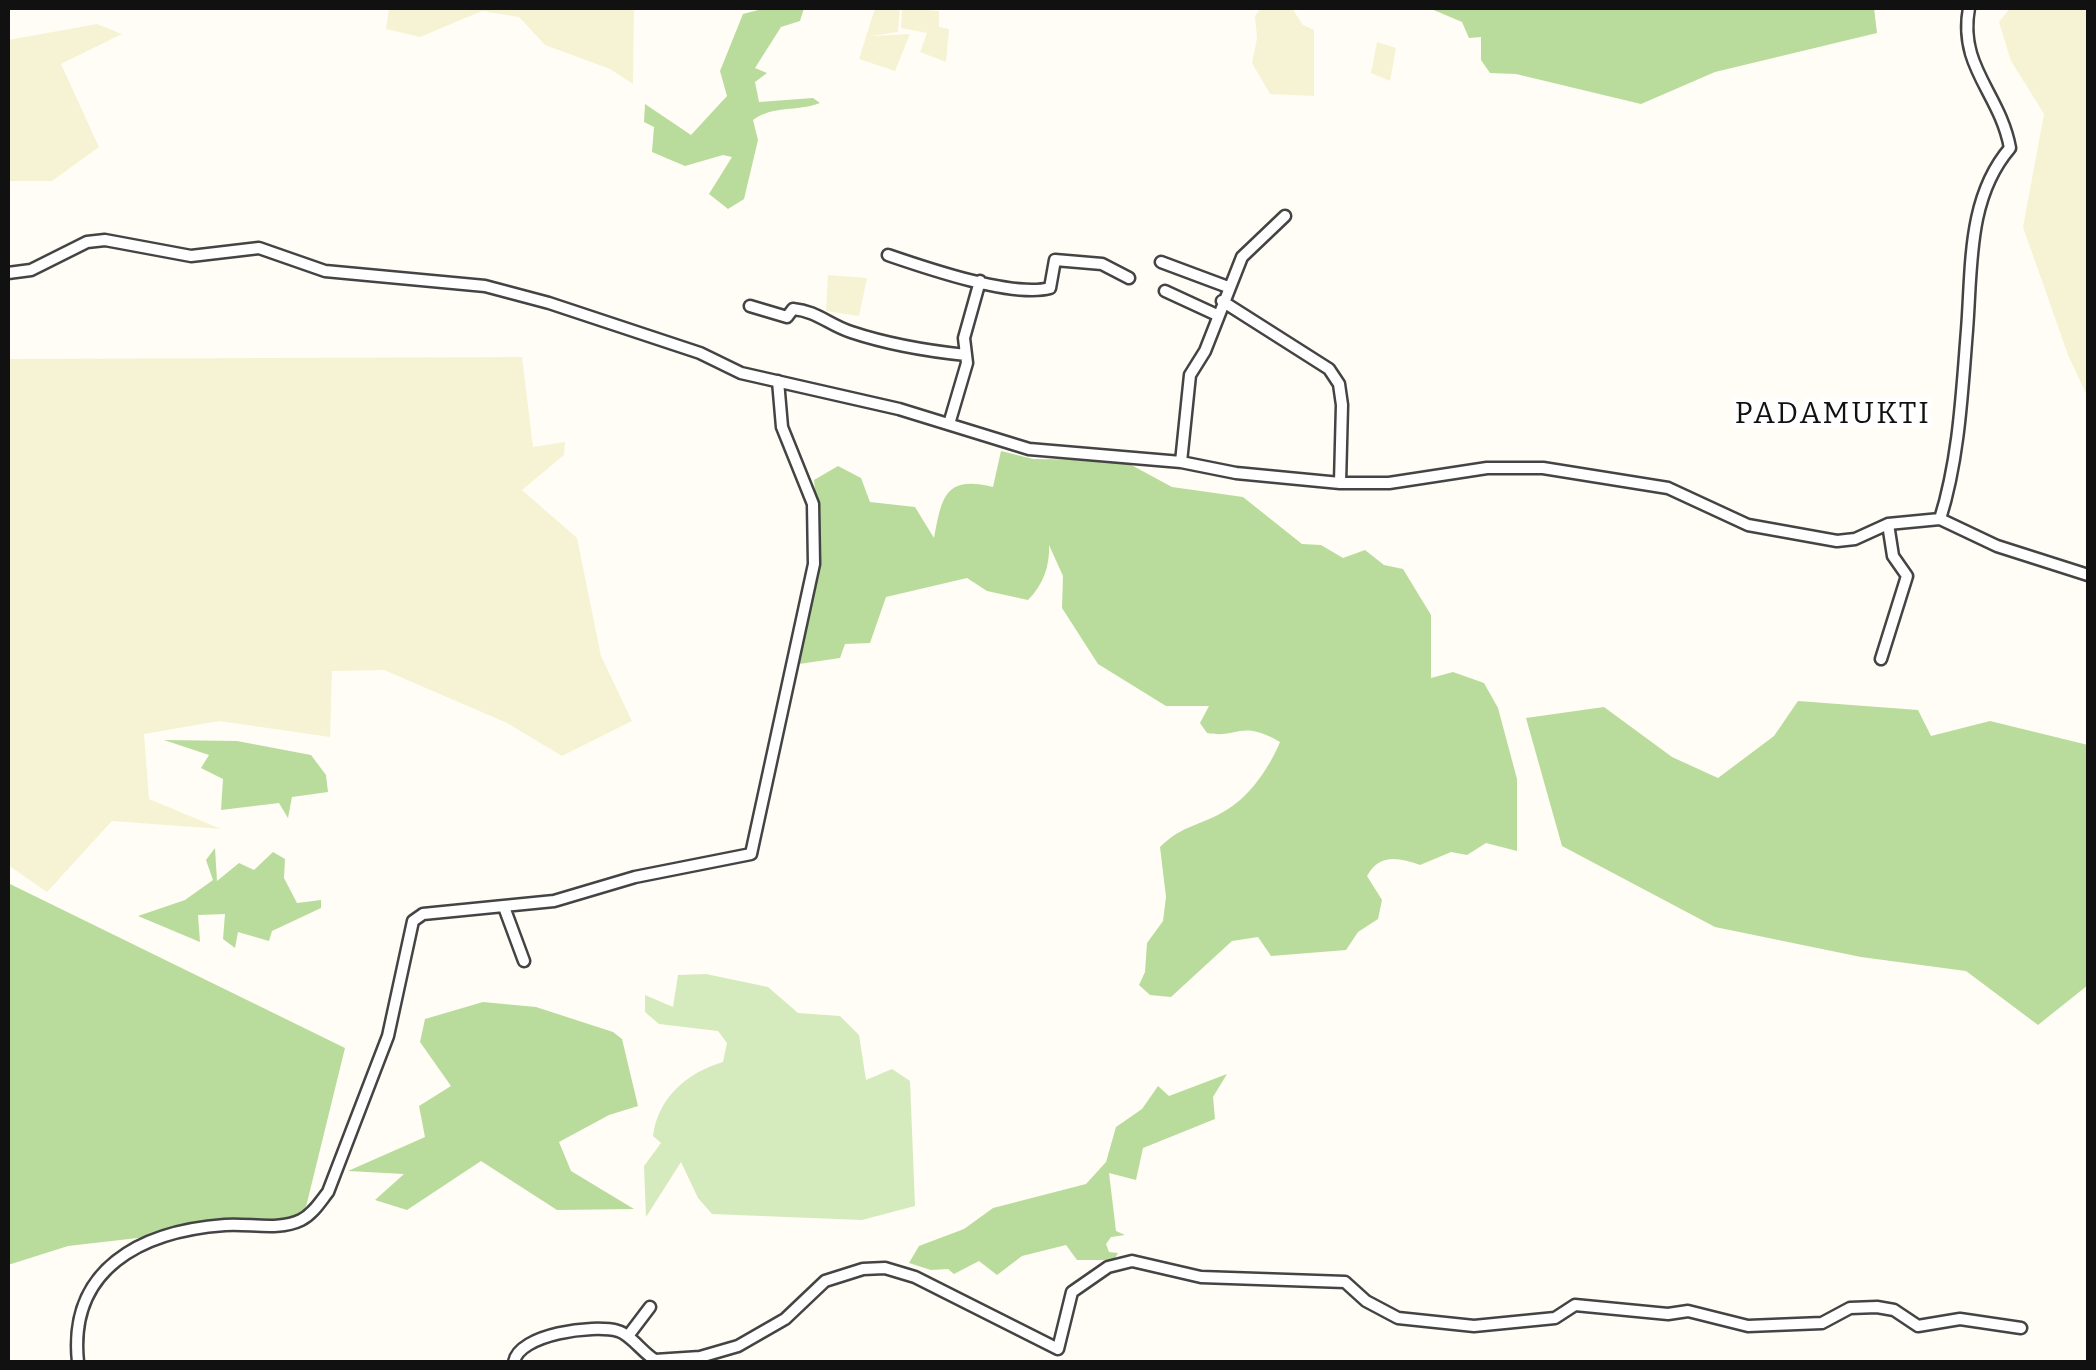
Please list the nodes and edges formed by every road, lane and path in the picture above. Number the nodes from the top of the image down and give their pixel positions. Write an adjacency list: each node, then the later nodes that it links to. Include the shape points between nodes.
1 (1969, 8): 18 (street, via 1966,48 2005,123 2010,148 1989,176 1974,234 1952,477)
2 (1285, 216): 8 (street, via 1243,255)
3 (888, 255): 7 (street)
4 (1162, 262): 8 (street)
5 (8, 273): 14 (street, via 105,240 191,256 259,248 325,272 485,286)
6 (1129, 278): 7 (street, via 1102,264 1055,260 1046,289)
7 (980, 281): 13 (street)
8 (1228, 287): 10 (street)
9 (1164, 291): 12 (street)
10 (1222, 302): 12 (street); 17 (street, via 1329,369 1339,384)
11 (750, 306): 13 (street, via 776,317 811,311 889,344)
12 (1216, 315): 16 (street, via 1190,375)
13 (966, 354): 15 (street)
14 (778, 381): 15 (street); 22 (street, via 782,428 814,504 814,564 751,854)
15 (949, 424): 16 (street, via 1028,449)
16 (1182, 462): 17 (street)
17 (1340, 483): 19 (street, via 1543,468 1668,488 1748,525 1837,541)
18 (1940, 519): 19 (street); 20 (street, via 1997,546)
19 (1888, 524): 21 (street, via 1892,553 1906,579)
20 (2088, 575)
21 (1881, 659)
22 (504, 907): 23 (street); 27 (street, via 423,914 413,921 373,1080 328,1192 313,1212 291,1223 222,1225 122,1252 98,1275 75,1331)
23 (524, 961)
24 (650, 1307): 26 (street)
25 (2022, 1328): 26 (street, via 1960,1320 1918,1326 1876,1307 1850,1308 1822,1322 1748,1326 1688,1311 1575,1306 1555,1318 1474,1326 1398,1318 1345,1282 1201,1277 1132,1260 1108,1267 1072,1292 1058,1350 915,1277 884,1268 825,1281 785,1319 717,1354 655,1360)
26 (628, 1336): 28 (street, via 610,1330 530,1339)
27 (78, 1362)
28 (514, 1362)

